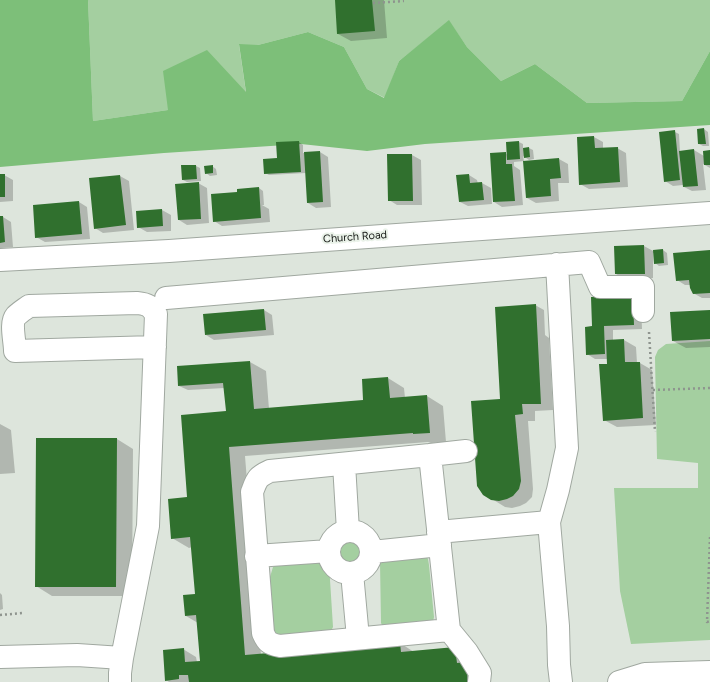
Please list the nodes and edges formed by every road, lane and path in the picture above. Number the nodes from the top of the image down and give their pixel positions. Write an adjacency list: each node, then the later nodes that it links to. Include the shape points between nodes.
1 (404, 1): 2 (path)
2 (373, 3)
3 (710, 213): 4 (street, Church Road, via 169,251)
4 (0, 260)
5 (557, 264): 6 (street); 7 (street, via 589,262 600,287 642,286); 15 (street, via 567,448)
6 (166, 298)
7 (643, 312): 10 (path, via 648,316)
8 (155, 346): 8 (street, via 156,314 146,304 30,306 15,317 13,324 15,351); 29 (street, via 148,526)
9 (710, 388): 10 (path)
10 (653, 390): 11 (path)
11 (655, 432)
12 (466, 451): 13 (street)
13 (430, 455): 14 (street); 18 (street)
14 (344, 464): 16 (street); 21 (street, via 270,471 260,475 252,492)
15 (549, 522): 18 (street); 33 (street)
16 (348, 531): 19 (street, via 336,537); 20 (street, via 362,534)
17 (710, 537): 25 (path, via 707,622)
18 (439, 539): 20 (street); 26 (street)
19 (329, 551): 21 (street); 22 (street, via 336,568 342,572)
20 (372, 552): 22 (street, via 367,565 362,570)
21 (256, 556): 27 (street, via 263,633 272,645)
22 (352, 573): 27 (street)
23 (23, 613): 24 (path)
24 (0, 615)
25 (710, 621)
26 (449, 630): 27 (street); 32 (street, via 480,673)
27 (358, 638)
28 (0, 657): 29 (street, via 77,655)
29 (122, 658): 31 (street)
30 (710, 672): 34 (street, via 645,674)
31 (120, 682)
32 (479, 682)
33 (561, 682)
34 (619, 682)

